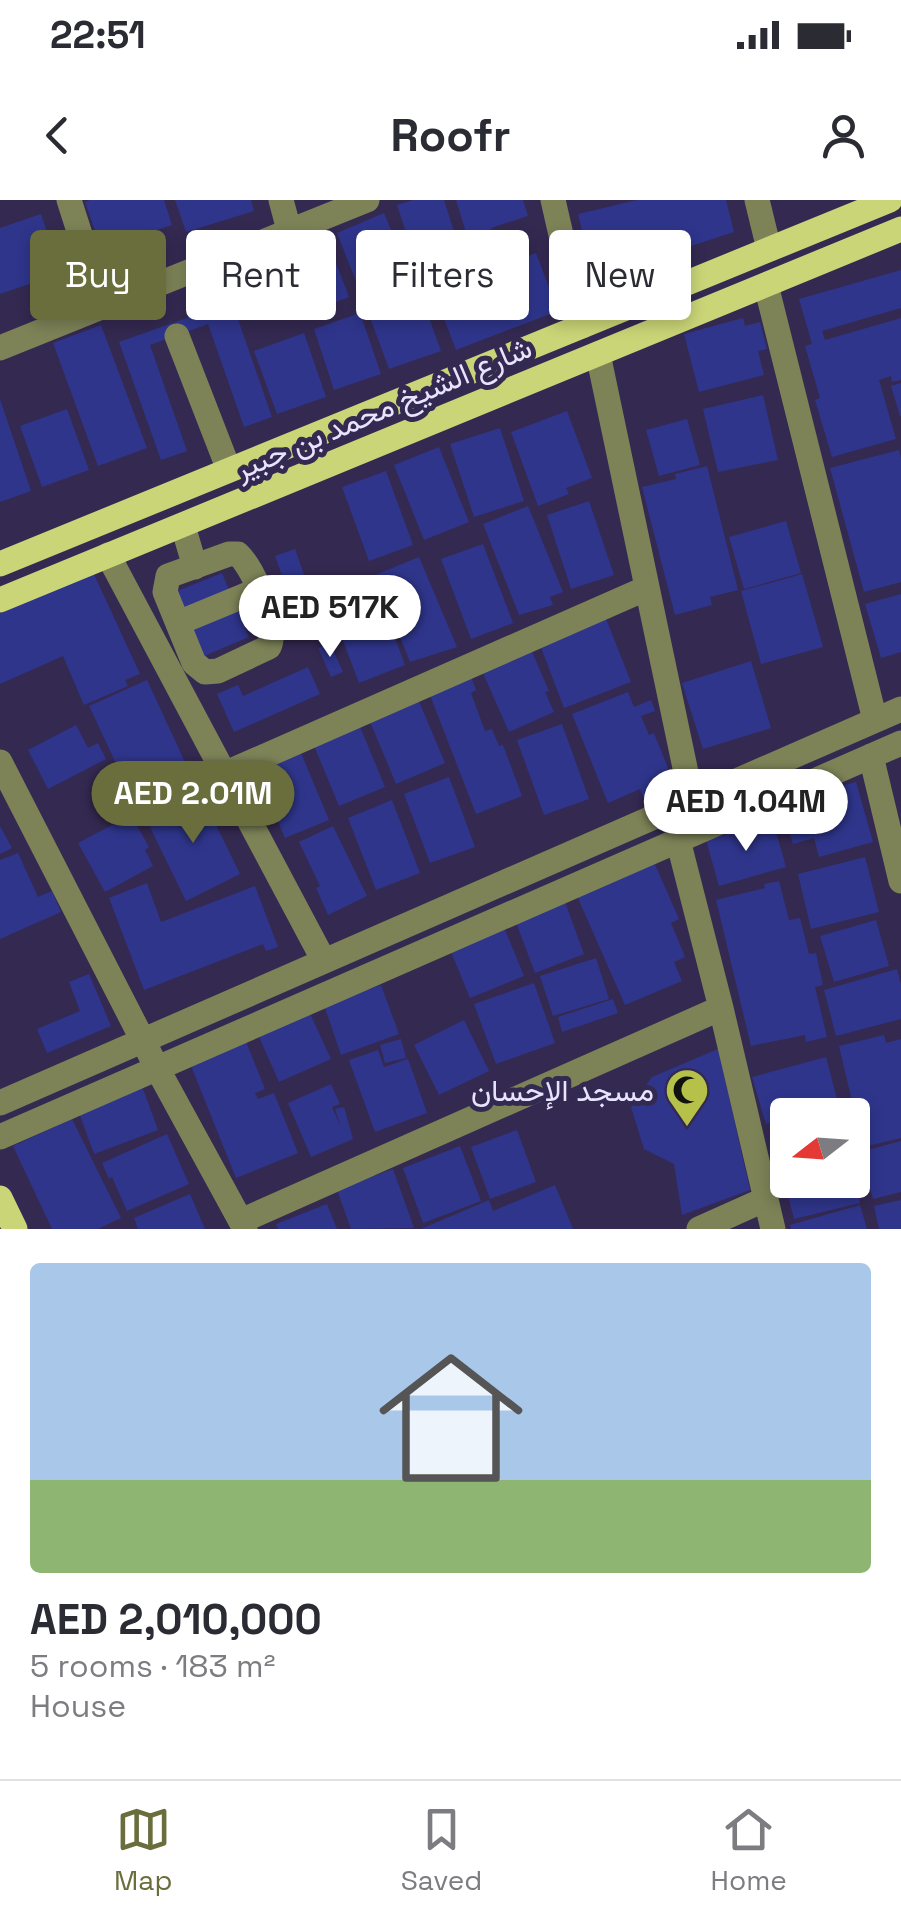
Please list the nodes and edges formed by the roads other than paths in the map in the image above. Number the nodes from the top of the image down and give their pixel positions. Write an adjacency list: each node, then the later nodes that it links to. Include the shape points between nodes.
1 (69, 200): 8 (street)
2 (280, 200): 9 (street)
3 (367, 200): 9 (street)
4 (553, 200): 13 (street)
5 (757, 200): 10 (street)
6 (890, 200): 10 (main road, شارع الشيخ محمد بن جبير)
7 (901, 229): 11 (main road, شارع الشيخ محمد بن جبير)
8 (78, 230)
9 (289, 230)
10 (770, 250): 13 (main road, شارع الشيخ محمد بن جبير)
11 (766, 285): 16 (main road, شارع الشيخ محمد بن جبير); 27 (street)
12 (68, 320): 15 (street)
13 (582, 326): 17 (main road, شارع الشيخ محمد بن جبير)
14 (177, 336): 17 (street)
15 (0, 348)
16 (598, 354): 18 (main road, شارع الشيخ محمد بن جبير); 22 (street)
17 (229, 470): 20 (main road, شارع الشيخ محمد بن جبير)
18 (182, 526): 19 (main road, شارع الشيخ محمد بن جبير); 21 (street)
19 (108, 556): 24 (main road, شارع الشيخ محمد بن جبير); 31 (street)
20 (0, 564)
21 (196, 566): 23 (street, via 238,554); 25 (street, via 168,576 165,592)
22 (647, 588): 31 (street); 32 (street)
23 (258, 590): 25 (street); 25 (street, via 274,637 269,646 218,671 204,672 194,663)
24 (0, 600)
25 (178, 623)
26 (901, 709): 27 (street)
27 (875, 720): 32 (street)
28 (901, 743): 29 (street)
29 (871, 756): 33 (street); 34 (street)
30 (0, 762): 37 (street)
31 (224, 774): 35 (street)
32 (692, 801): 35 (street)
33 (678, 840): 36 (street); 38 (street)
34 (901, 881)
35 (324, 962): 37 (street)
36 (721, 1008): 42 (street); 43 (street)
37 (143, 1040): 38 (street); 39 (street)
38 (157, 1068): 40 (street); 43 (street)
39 (0, 1103)
40 (0, 1137)
41 (0, 1198): 44 (main road)
42 (766, 1199): 45 (street); 46 (street)
43 (243, 1225)
44 (15, 1229)
45 (699, 1229)
46 (773, 1229)

